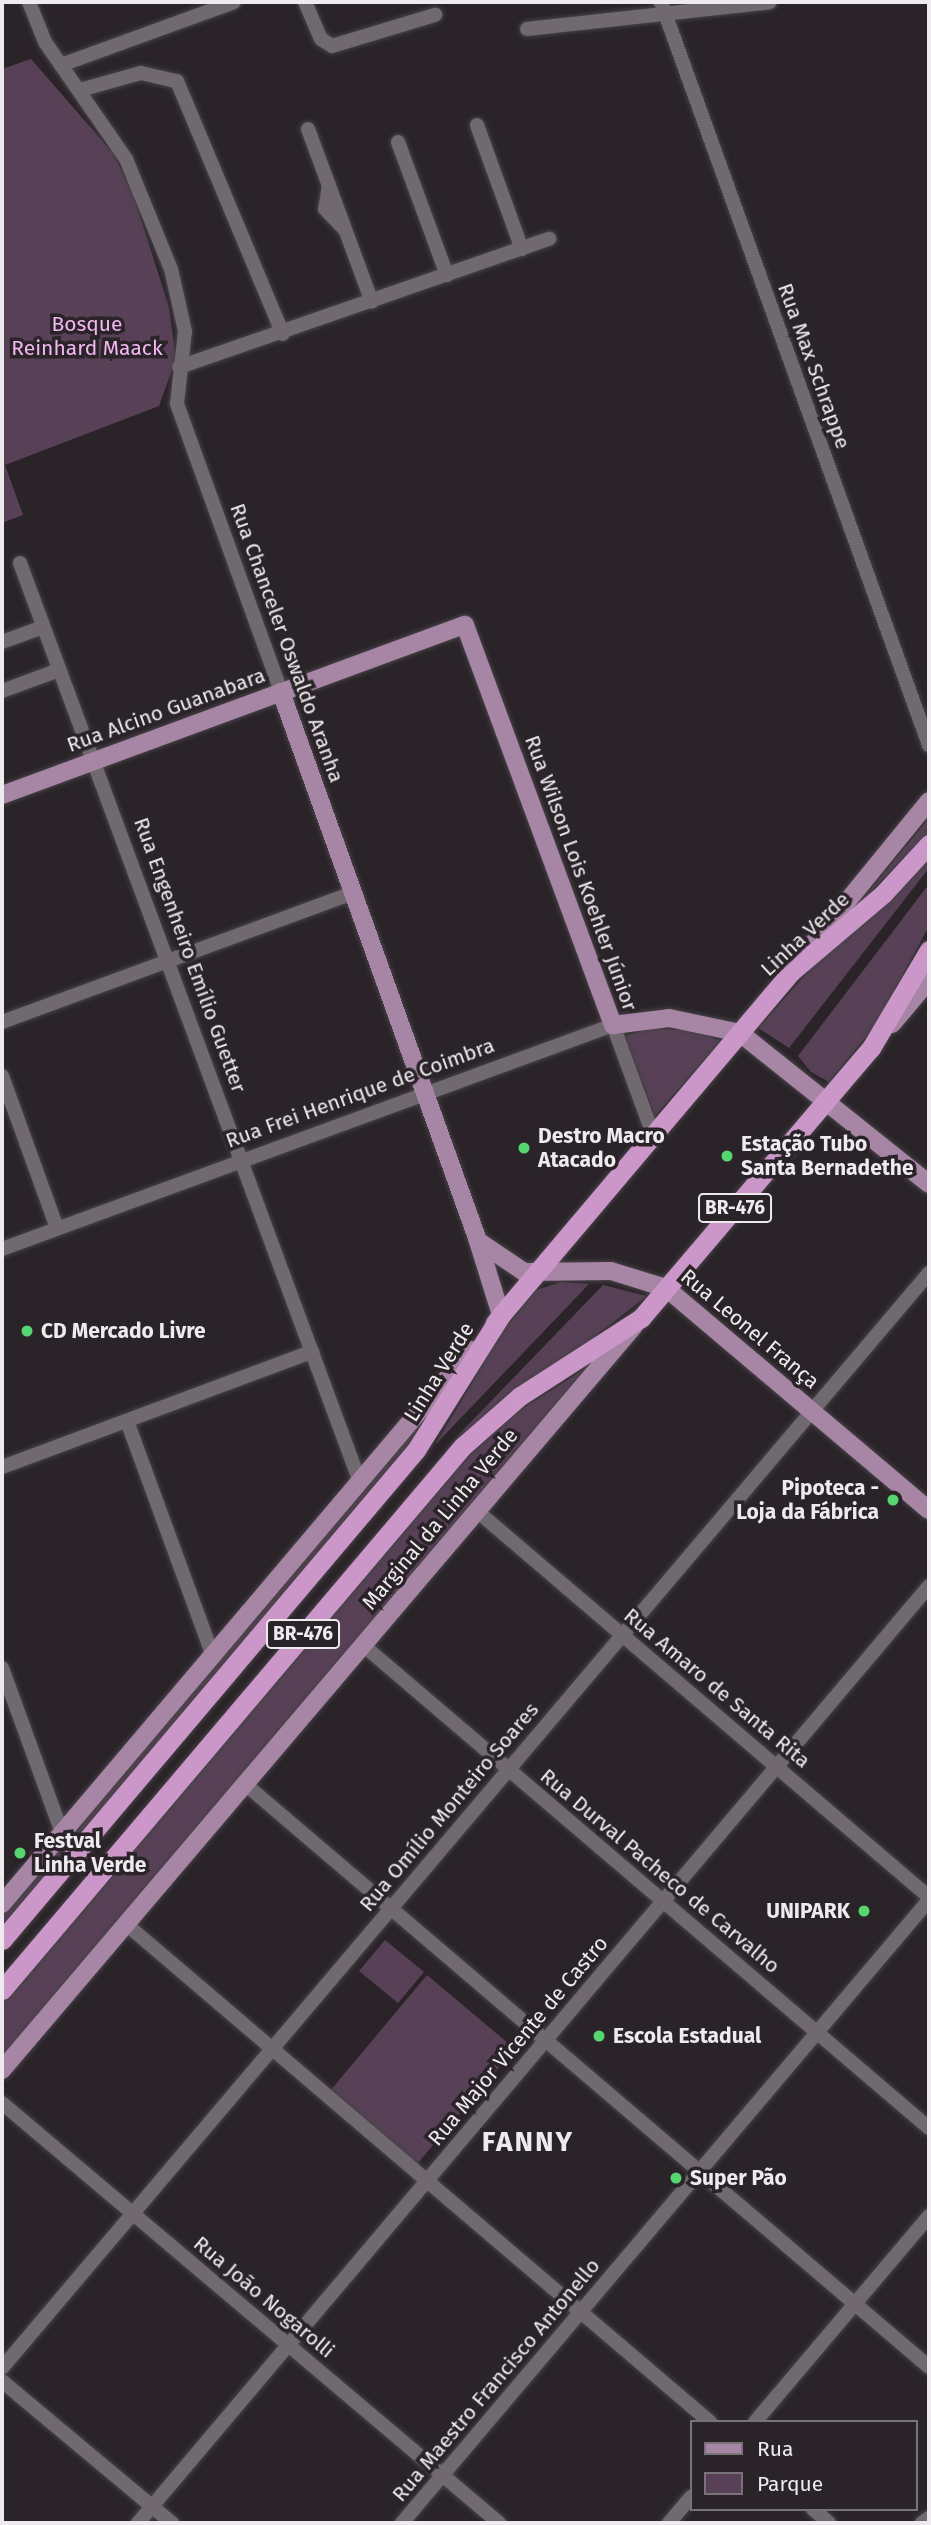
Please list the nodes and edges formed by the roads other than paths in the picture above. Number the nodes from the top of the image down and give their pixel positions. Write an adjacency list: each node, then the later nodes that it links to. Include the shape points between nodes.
1 (29, 2): 8 (street, Rua Chanceler Oswaldo Aranha)
2 (234, 2): 8 (street)
3 (305, 2): 6 (street, via 321,38 332,46)
4 (770, 2): 5 (street)
5 (662, 8): 7 (street); 26 (street, Rua Max Schrappe)
6 (435, 15)
7 (527, 29)
8 (61, 65): 9 (street, Rua Chanceler Oswaldo Aranha)
9 (80, 90): 17 (street, via 141,73 177,81); 18 (street, Rua Chanceler Oswaldo Aranha, via 135,176 171,269 184,318)
10 (477, 125): 14 (street)
11 (308, 128): 16 (street)
12 (398, 142): 15 (street)
13 (549, 239): 14 (street)
14 (522, 249): 15 (street)
15 (447, 275): 16 (street)
16 (372, 302): 17 (street)
17 (283, 334): 18 (street)
18 (179, 367): 25 (street, Rua Chanceler Oswaldo Aranha, via 177,404)
19 (20, 564): 21 (street, Rua Engenheiro Emílio Guetter)
20 (465, 625): 25 (main road, Rua Alcino Guanabara); 37 (main road, Rua Wilson Lois Koehler Júnior)
21 (43, 627): 22 (street); 23 (street, Rua Engenheiro Emílio Guetter)
22 (2, 642)
23 (58, 670): 24 (street); 27 (street, Rua Engenheiro Emílio Guetter)
24 (2, 691)
25 (281, 692): 27 (main road, Rua Alcino Guanabara); 31 (main road, Rua Chanceler Oswaldo Aranha)
26 (929, 744)
27 (92, 762): 28 (main road, Rua Alcino Guanabara); 33 (street, Rua Engenheiro Emílio Guetter)
28 (2, 795)
29 (929, 801): 34 (main road)
30 (929, 844): 34 (highway, Linha Verde / BR-476, via 883,894)
31 (352, 893): 33 (street); 41 (main road, Rua Chanceler Oswaldo Aranha)
32 (929, 950): 39 (highway, BR-476)
33 (170, 960): 36 (street); 44 (street, Rua Engenheiro Emílio Guetter)
34 (791, 972): 38 (highway, Linha Verde / BR-476)
35 (929, 981): 39 (main road)
36 (2, 1022)
37 (613, 1025): 38 (main road, Rua Frei Henrique de Coimbra, via 669,1018); 41 (street, Rua Frei Henrique de Coimbra); 43 (street, Rua Wilson Lois Koehler Júnior)
38 (740, 1034): 42 (main road); 43 (highway, Linha Verde / BR-476)
39 (871, 1048): 42 (highway, BR-476)
40 (2, 1076): 46 (street)
41 (424, 1094): 44 (street, Rua Frei Henrique de Coimbra); 47 (main road, Rua Chanceler Oswaldo Aranha)
42 (828, 1099): 45 (main road); 51 (highway, BR-476)
43 (654, 1137): 50 (highway, Linha Verde / BR-476)
44 (243, 1160): 46 (street, Rua Frei Henrique de Coimbra); 54 (street, Rua Engenheiro Emílio Guetter)
45 (929, 1184)
46 (57, 1228): 48 (street, Rua Frei Henrique de Coimbra)
47 (477, 1238): 50 (main road, Rua Leonel França, via 508,1266); 52 (main road, Rua Chanceler Oswaldo Aranha)
48 (2, 1249)
49 (929, 1273): 55 (street, Rua Omílio Monteiro Soares)
50 (540, 1275): 51 (main road, Rua Leonel França, via 611,1271); 52 (highway, Linha Verde / BR-476)
51 (666, 1288): 53 (highway, BR-476); 55 (main road, Rua Leonel França)
52 (501, 1315): 58 (main road); 76 (highway, Linha Verde / BR-476, via 416,1450)
53 (641, 1318): 60 (main road, Marginal da Linha Verde); 77 (highway, BR-476, via 505,1407 462,1447)
54 (312, 1352): 56 (street); 58 (street, Rua Engenheiro Emílio Guetter)
55 (812, 1411): 59 (main road, Rua Leonel França); 62 (street, Rua Omílio Monteiro Soares)
56 (127, 1421): 57 (street); 64 (street)
57 (2, 1467)
58 (360, 1482): 64 (main road)
59 (929, 1510)
60 (477, 1511): 62 (street, Rua Amaro de Santa Rita); 63 (main road, Marginal da Linha Verde)
61 (929, 1586): 67 (street, Rua Major Vicente de Castro)
62 (622, 1635): 67 (street, Rua Amaro de Santa Rita); 68 (street, Rua Omílio Monteiro Soares)
63 (363, 1645): 68 (street, Rua Durval Pacheco de Carvalho); 69 (main road, Marginal da Linha Verde)
64 (213, 1656): 70 (main road)
65 (2, 1668): 66 (street)
66 (5, 1689): 70 (street)
67 (776, 1767): 71 (street, Rua Amaro de Santa Rita); 72 (street, Rua Major Vicente de Castro)
68 (509, 1770): 72 (street, Rua Durval Pacheco de Carvalho); 74 (street, Rua Omílio Monteiro Soares)
69 (245, 1784): 74 (street); 75 (main road, Marginal da Linha Verde)
70 (62, 1833): 73 (main road)
71 (929, 1898): 78 (street, Rua Maestro Francisco Antonello)
72 (663, 1901): 78 (street, Rua Durval Pacheco de Carvalho); 79 (street, Rua Major Vicente de Castro)
73 (2, 1904)
74 (391, 1908): 79 (street); 80 (street, Rua Omílio Monteiro Soares)
75 (126, 1924): 80 (street); 81 (main road, Marginal da Linha Verde)
76 (2, 1940)
77 (2, 1990)
78 (817, 2033): 83 (street, Rua Durval Pacheco de Carvalho); 84 (street, Rua Maestro Francisco Antonello)
79 (546, 2040): 84 (street); 85 (street, Rua Major Vicente de Castro)
80 (272, 2049): 85 (street); 86 (street, Rua Omílio Monteiro Soares)
81 (2, 2070)
82 (2, 2103): 86 (street, Rua João Nogarolli)
83 (929, 2128)
84 (700, 2171): 88 (street); 89 (street, Rua Maestro Francisco Antonello)
85 (427, 2181): 89 (street); 90 (street, Rua Major Vicente de Castro)
86 (133, 2214): 90 (street, Rua João Nogarolli); 92 (street, Rua Omílio Monteiro Soares)
87 (929, 2216): 88 (street)
88 (855, 2304): 91 (street); 95 (street)
89 (581, 2312): 94 (street); 96 (street, Rua Maestro Francisco Antonello)
90 (288, 2345): 96 (street, Rua João Nogarolli); 98 (street, Rua Major Vicente de Castro)
91 (929, 2367)
92 (2, 2368)
93 (2, 2381): 98 (street)
94 (708, 2420)
95 (757, 2420)
96 (442, 2475): 103 (street, Rua Maestro Francisco Antonello); 104 (street, Rua João Nogarolli)
97 (690, 2498): 105 (street)
98 (152, 2507): 101 (street, Rua Major Vicente de Castro); 102 (street)
99 (815, 2511): 106 (street)
100 (929, 2518): 107 (street)
101 (138, 2523)
102 (172, 2523)
103 (402, 2523)
104 (499, 2523)
105 (669, 2523)
106 (829, 2523)
107 (922, 2523)

